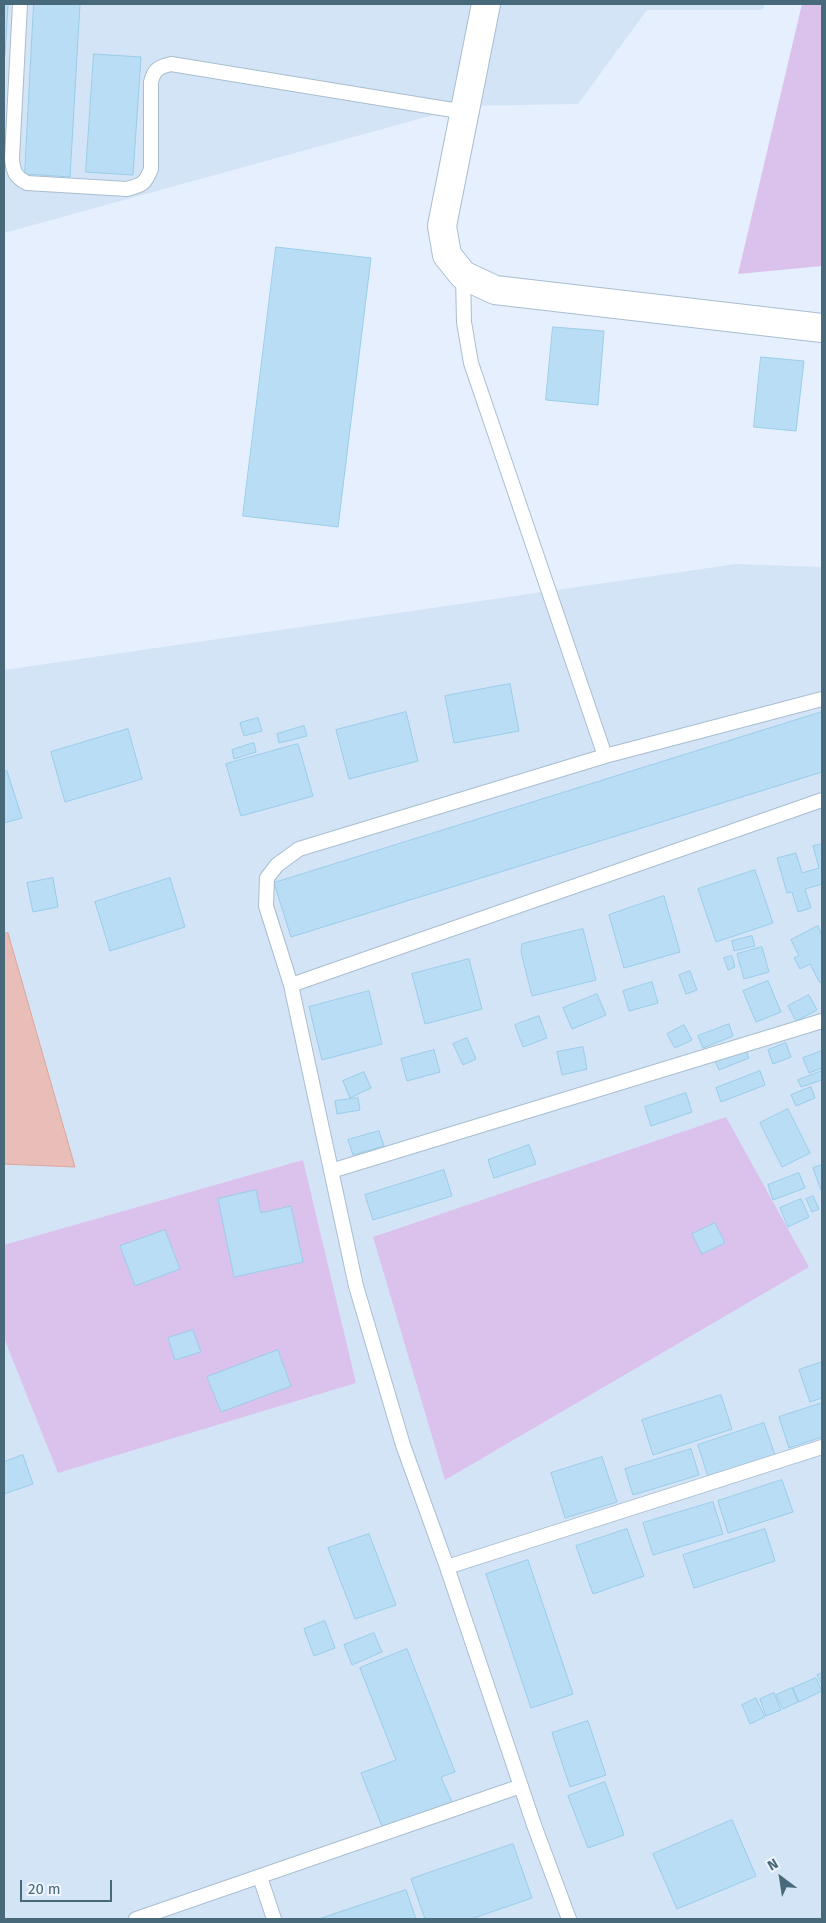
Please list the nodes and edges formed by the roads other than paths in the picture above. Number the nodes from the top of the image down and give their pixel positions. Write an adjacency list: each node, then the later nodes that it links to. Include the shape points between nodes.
1 (20, 4): 3 (lane, via 12,158 17,178 27,183 127,188 146,181 151,169 151,82 153,73 172,64)
2 (486, 4): 3 (street)
3 (465, 112): 4 (street, via 442,226 447,255)
4 (462, 275): 5 (street, via 495,290); 7 (lane, via 464,322 471,363)
5 (822, 328)
6 (822, 699): 7 (lane)
7 (605, 756): 9 (lane, via 299,849 277,864 267,878 266,906)
8 (822, 800): 9 (lane)
9 (291, 985): 11 (lane)
10 (822, 1021): 11 (lane)
11 (330, 1171): 13 (lane, via 356,1286 403,1445)
12 (822, 1447): 13 (lane)
13 (447, 1567): 14 (lane)
14 (521, 1786): 15 (lane); 18 (lane)
15 (260, 1877): 16 (lane); 17 (lane)
16 (136, 1919)
17 (274, 1919)
18 (569, 1919)

